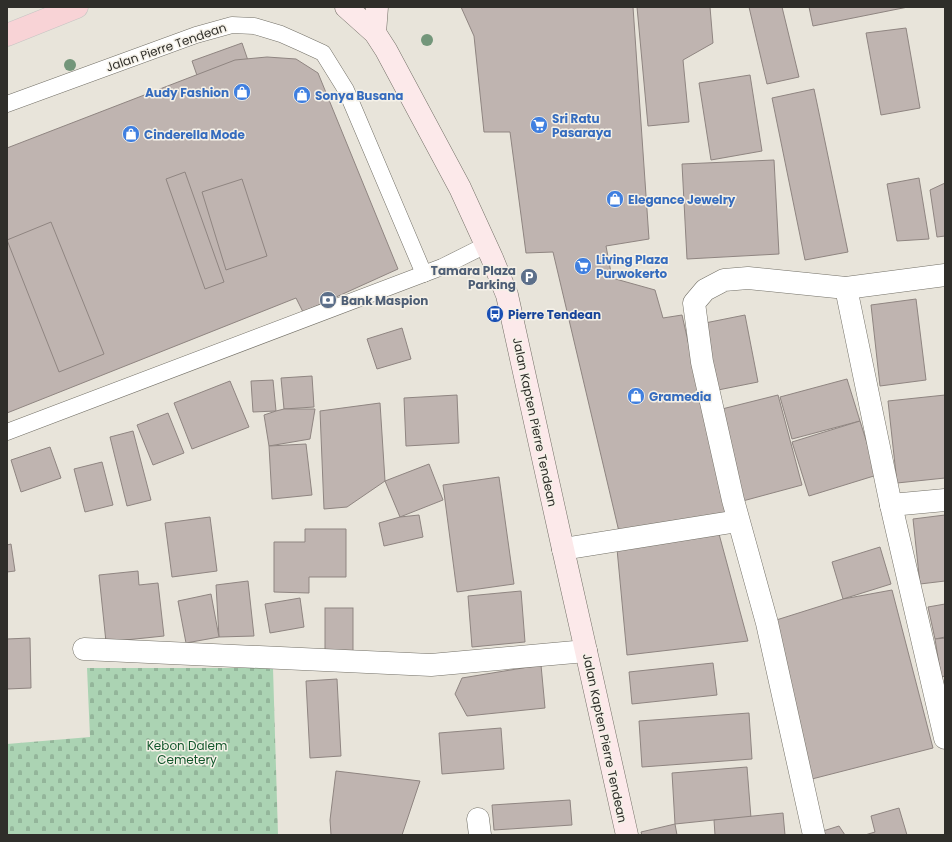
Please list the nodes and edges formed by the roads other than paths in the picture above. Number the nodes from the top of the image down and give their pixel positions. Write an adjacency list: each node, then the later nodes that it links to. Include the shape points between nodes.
1 (77, 7): 5 (main road)
2 (346, 7): 4 (main road, Jalan Kapten Pierre Tendean)
3 (377, 7): 4 (main road)
4 (375, 33): 7 (main road, Jalan Kapten Pierre Tendean, via 460,188)
5 (7, 35)
6 (7, 104): 8 (lane, Jalan Pierre Tendean, via 196,34 232,25 254,26 281,34 323,53 346,90)
7 (486, 245): 8 (lane); 15 (main road, Jalan Kapten Pierre Tendean, via 507,295)
8 (424, 274): 11 (lane)
9 (945, 275): 10 (street)
10 (846, 288): 13 (street); 14 (street, via 748,278 724,280 705,290 694,302 702,362)
11 (7, 432)
12 (945, 500): 13 (street)
13 (891, 505): 18 (street)
14 (738, 521): 15 (street); 20 (street, via 767,623)
15 (563, 549): 17 (main road, Jalan Kapten Pierre Tendean)
16 (84, 649): 17 (street, via 431,665)
17 (586, 651): 19 (main road, Jalan Kapten Pierre Tendean)
18 (945, 738)
19 (626, 835)
20 (814, 835)

